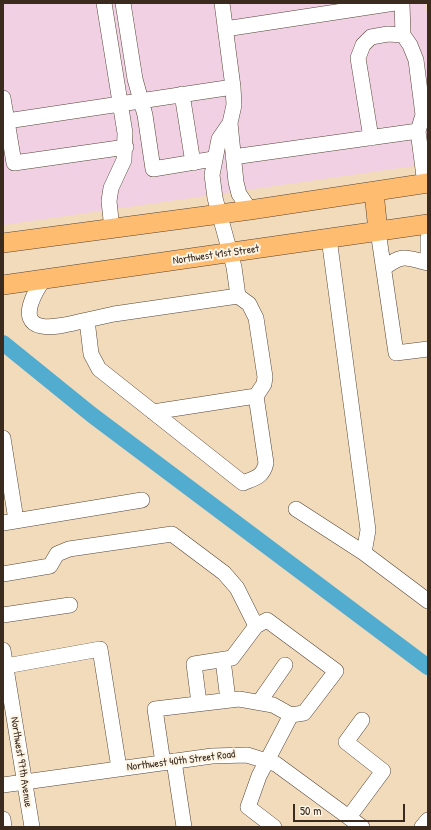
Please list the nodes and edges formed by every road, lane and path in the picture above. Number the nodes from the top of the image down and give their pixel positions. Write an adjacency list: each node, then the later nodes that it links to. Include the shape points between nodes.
1 (104, 3): 12 (street)
2 (123, 3): 11 (street)
3 (222, 3): 6 (street)
4 (395, 3): 6 (street)
5 (402, 3): 7 (street)
6 (225, 29): 8 (street)
7 (403, 35): 15 (street, via 416,60 423,115); 16 (street, via 371,37 363,44 358,58)
8 (233, 87): 9 (street); 14 (street, via 234,105)
9 (182, 94): 11 (street); 20 (street)
10 (3, 98): 13 (street)
11 (141, 100): 12 (street); 20 (street, via 153,169)
12 (122, 103): 13 (street); 17 (street)
13 (5, 121): 17 (street, via 14,163)
14 (230, 123): 18 (street); 19 (street, via 219,139)
15 (418, 131): 16 (street); 21 (street)
16 (371, 138): 18 (street)
17 (126, 147): 26 (street, via 121,168 111,188 109,201)
18 (233, 157): 23 (street, via 239,194)
19 (213, 159): 20 (street); 24 (street, via 212,175)
20 (193, 163)
21 (427, 184): 22 (main road)
22 (374, 192): 23 (main road); 27 (main road)
23 (250, 210): 24 (main road)
24 (219, 214): 26 (main road); 31 (street)
25 (428, 224): 27 (main road, Northwest 41st Street)
26 (112, 229): 30 (main road)
27 (378, 231): 29 (main road, Northwest 41st Street); 34 (street)
28 (428, 237): 32 (street)
29 (329, 238): 31 (main road, Northwest 41st Street); 46 (street, via 368,530)
30 (3, 243)
31 (230, 253): 35 (main road, Northwest 41st Street); 37 (street)
32 (428, 259)
33 (428, 263): 34 (street, via 404,257)
34 (384, 268): 39 (street, via 396,353)
35 (44, 279): 36 (main road, Northwest 41st Street); 38 (street, via 34,295 30,308 30,316 34,323 39,326 53,326)
36 (3, 285)
37 (238, 296): 38 (street); 40 (street, via 249,304 256,318 265,377 264,384)
38 (87, 320): 41 (street, via 91,354 95,364)
39 (428, 349)
40 (256, 396): 41 (street); 41 (street, via 265,467 260,476 243,483)
41 (153, 412)
42 (3, 438): 45 (street)
43 (142, 500): 45 (street)
44 (296, 508): 46 (street)
45 (10, 522)
46 (364, 552): 48 (street)
47 (3, 574): 51 (street, via 50,566 57,554 69,549 172,534 224,573 237,588)
48 (428, 601)
49 (70, 605): 50 (street)
50 (3, 615)
51 (256, 626): 53 (street, via 232,658); 59 (street, via 267,620 336,671 304,712)
52 (3, 650): 55 (street, Northwest 97th Avenue)
53 (223, 660): 56 (street); 58 (street, via 194,664)
54 (285, 665): 57 (street)
55 (6, 666): 63 (street, via 100,649); 64 (street, Northwest 97th Avenue)
56 (228, 700): 57 (street); 58 (street)
57 (260, 701): 59 (street)
58 (199, 704): 62 (street, via 156,709)
59 (292, 715): 61 (street)
60 (362, 720): 66 (street, via 346,742 383,771)
61 (267, 760): 62 (street, Northwest 40th Street Road, via 230,754); 66 (street, Northwest 40th Street Road, via 282,767); 72 (street, via 248,807)
62 (168, 762): 63 (street, Northwest 40th Street Road); 71 (street)
63 (119, 768): 64 (street, Northwest 40th Street Road)
64 (25, 782): 65 (street, Northwest 40th Street Road); 70 (street, Northwest 97th Avenue)
65 (3, 785)
66 (349, 817): 73 (street, Northwest 40th Street Road)
67 (3, 819): 69 (street)
68 (428, 820): 74 (street)
69 (4, 827)
70 (32, 827)
71 (184, 827)
72 (274, 827)
73 (362, 827)
74 (422, 827)

